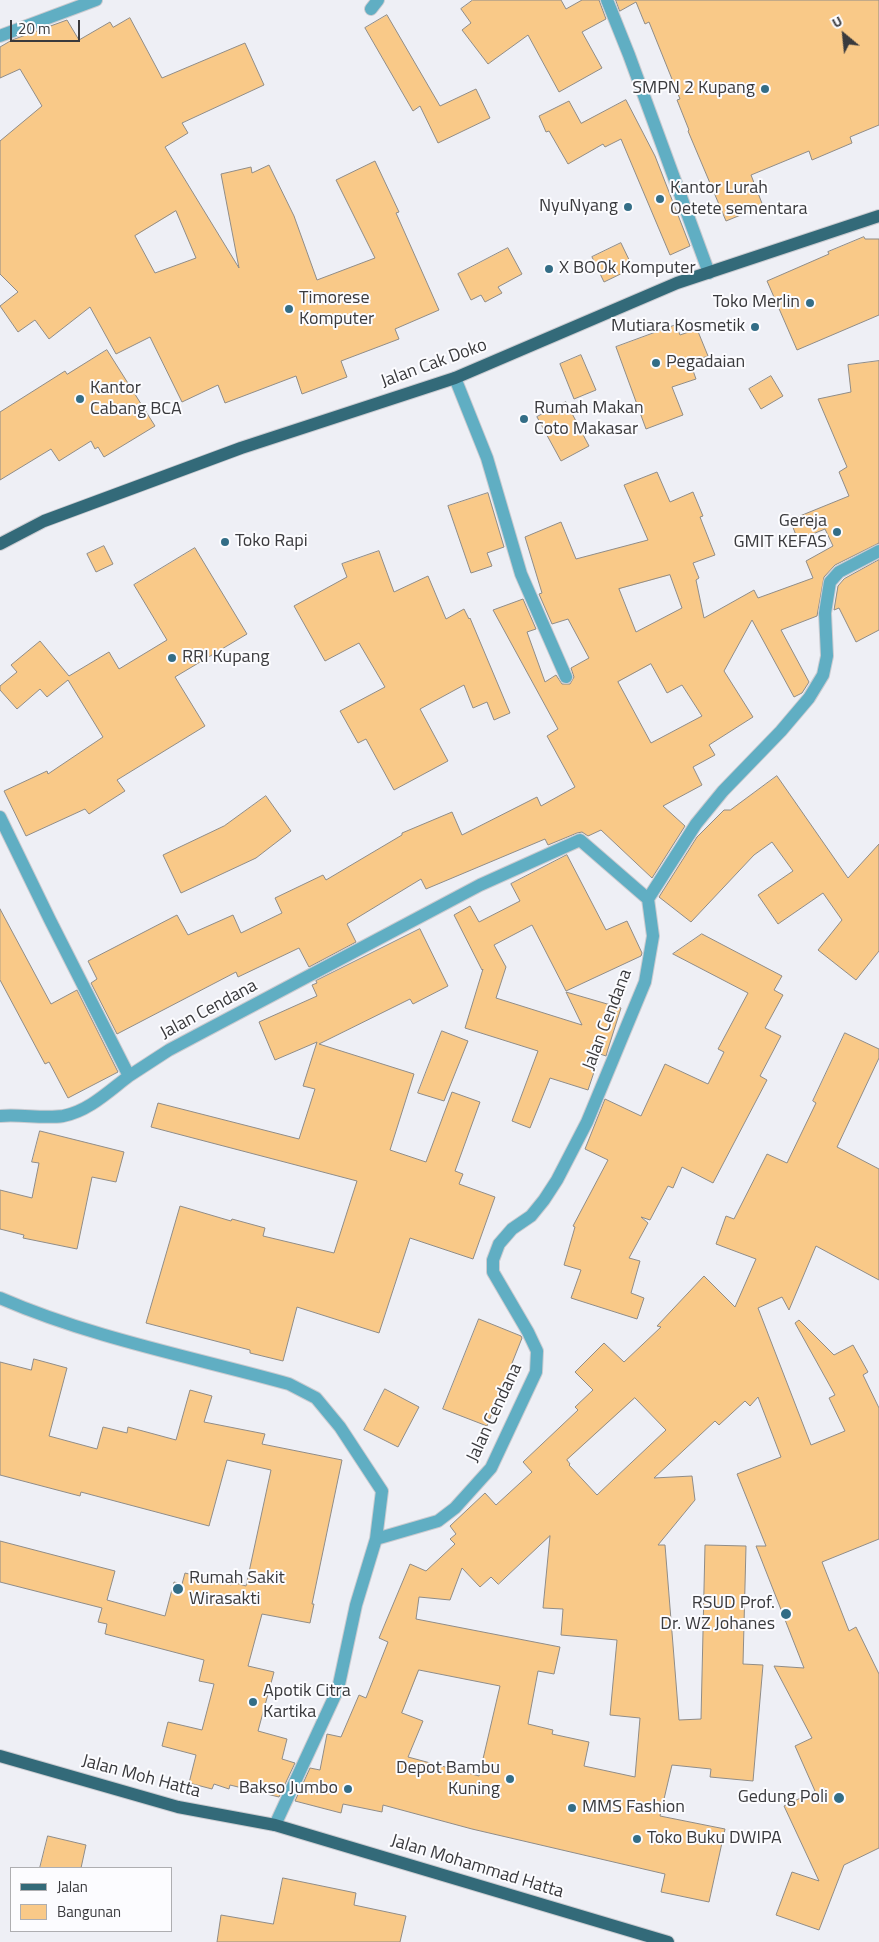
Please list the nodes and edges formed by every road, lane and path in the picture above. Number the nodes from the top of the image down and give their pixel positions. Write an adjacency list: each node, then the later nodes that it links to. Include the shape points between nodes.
1 (96, 0): 3 (street)
2 (606, 0): 5 (street)
3 (0, 36)
4 (879, 216): 5 (main road, Jalan Cak Doko)
5 (709, 273): 6 (main road, Jalan Cak Doko, via 677,283)
6 (455, 378): 7 (main road, Jalan Cak Doko, via 241,448 44,521); 9 (street, via 487,458 521,574)
7 (0, 544)
8 (879, 551): 11 (street, via 839,572 830,582 825,613 827,656 823,675 809,698 781,731 696,824)
9 (566, 677)
10 (0, 817): 12 (street)
11 (648, 898): 12 (street, Jalan Cendana, via 580,840 480,885 169,1050); 15 (street, Jalan Cendana, via 653,936 644,982 587,1122 544,1200 531,1216 498,1244 493,1260 493,1272 537,1351 536,1372 491,1468 455,1508 438,1521)
12 (129, 1076): 13 (street, Jalan Cendana, via 78,1112 61,1116)
13 (0, 1116)
14 (0, 1298): 15 (street, via 79,1327 289,1384 316,1398 340,1427 382,1491)
15 (376, 1538): 17 (street, via 356,1605 338,1689)
16 (0, 1756): 17 (main road, Jalan Moh Hatta, via 178,1807)
17 (275, 1825): 18 (main road, Jalan Mohammad Hatta)
18 (668, 1942)

